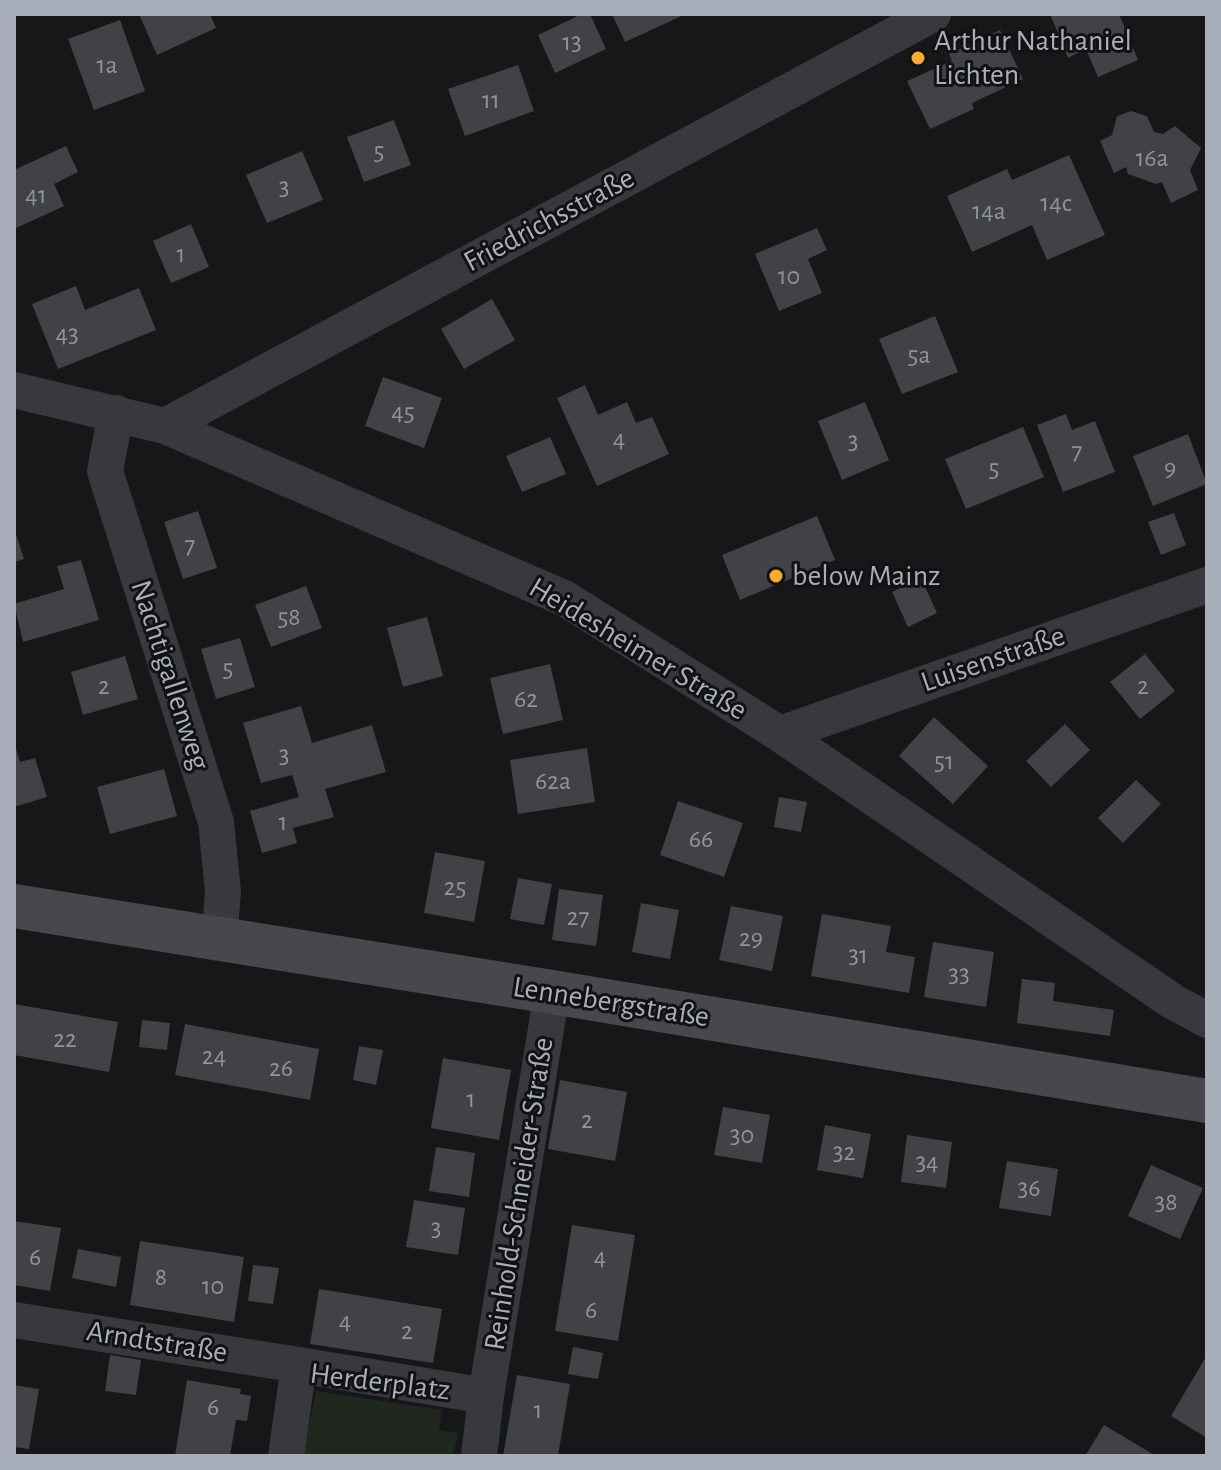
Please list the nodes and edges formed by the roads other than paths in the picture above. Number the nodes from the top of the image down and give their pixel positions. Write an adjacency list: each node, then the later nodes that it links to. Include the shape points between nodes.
1 (933, 14): 4 (street, Friedrichsstraße)
2 (14, 390): 3 (street, Heidesheimer Straße)
3 (116, 413): 4 (street, Heidesheimer Straße); 8 (street, Nachtigallenweg, via 105,471 216,822 223,892)
4 (165, 426): 6 (street, Heidesheimer Straße, via 564,598)
5 (1207, 585): 6 (street, Luisenstraße)
6 (780, 734): 10 (street, Heidesheimer Straße)
7 (14, 906): 8 (main road, Lennebergstraße)
8 (219, 940): 9 (main road, Lennebergstraße)
9 (552, 992): 11 (main road, Lennebergstraße); 14 (street, Reinhold-Schneider-Straße)
10 (1207, 1020)
11 (1207, 1101)
12 (14, 1320): 13 (street, Arndtstraße)
13 (299, 1365): 14 (street, Herderplatz); 15 (street, Herderplatz)
14 (486, 1396): 16 (street, Herderplatz)
15 (286, 1456)
16 (479, 1456)

